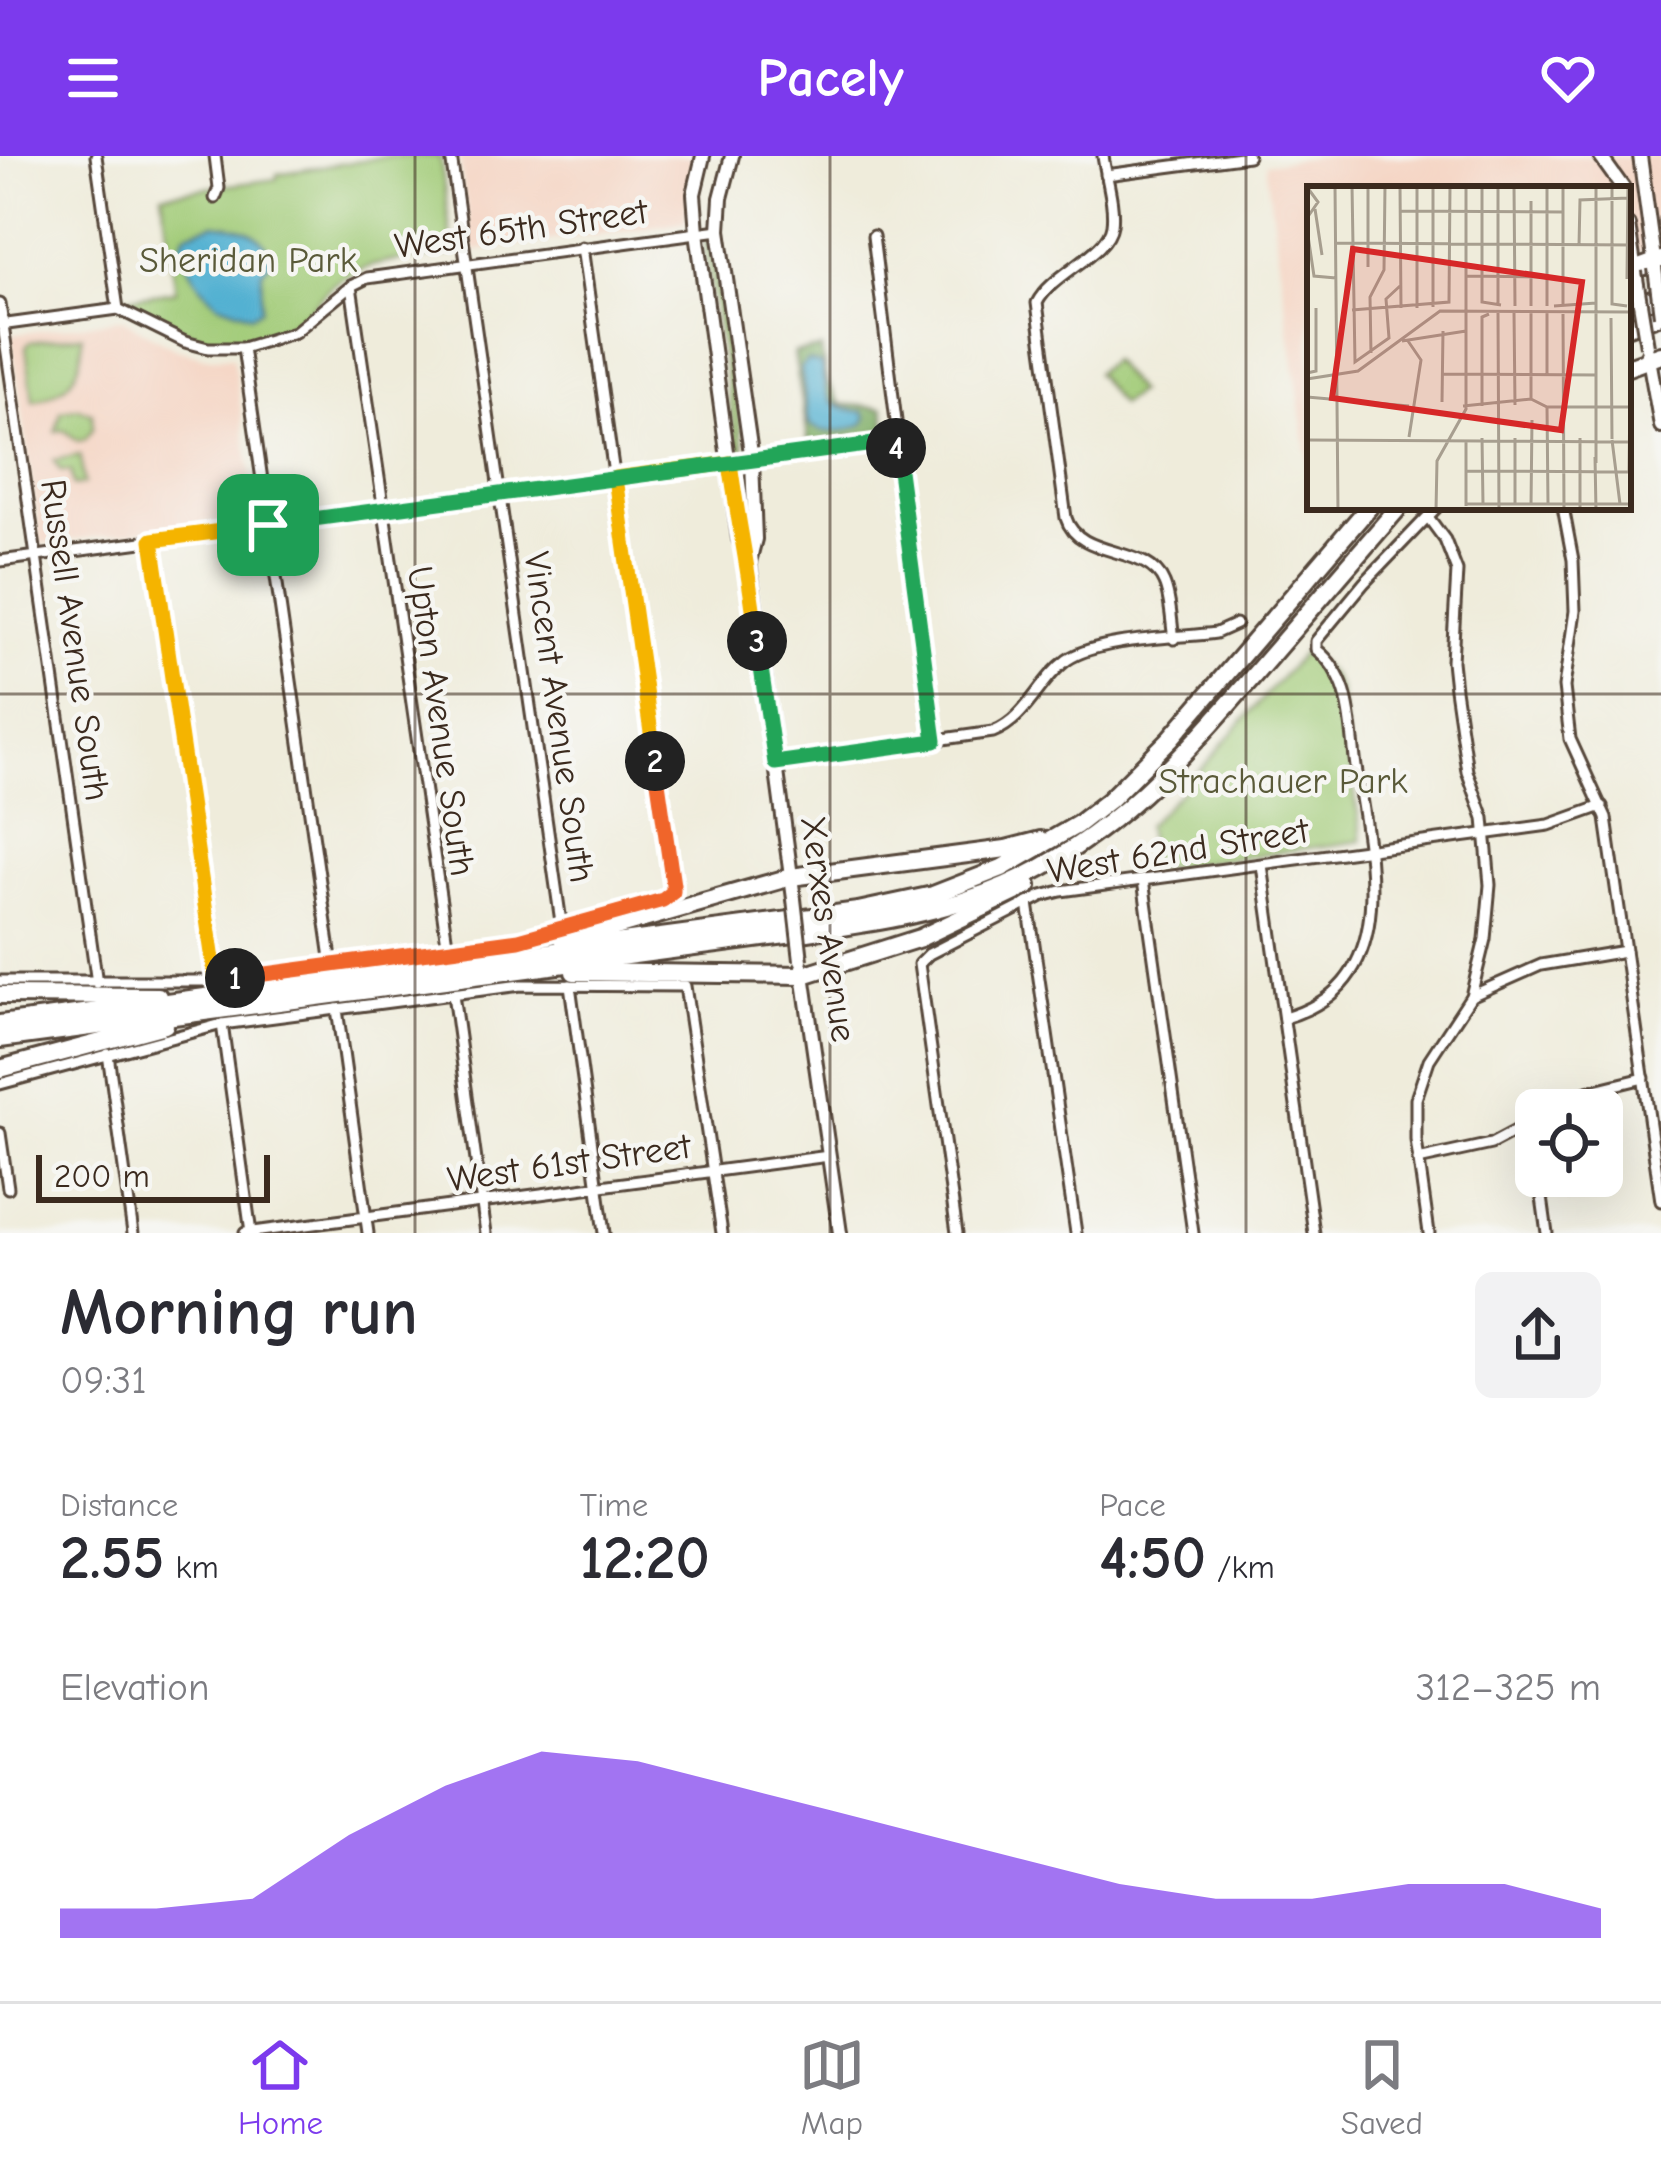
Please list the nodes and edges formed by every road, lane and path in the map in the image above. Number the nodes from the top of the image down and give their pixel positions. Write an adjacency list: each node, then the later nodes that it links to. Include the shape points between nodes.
1 (96, 156): 26 (street)
2 (214, 156): 14 (street)
3 (451, 156): 19 (street, Vincent Avenue South)
4 (704, 156): 16 (street, Xerxes Avenue, via 694,194)
5 (732, 156): 15 (street, Xerxes Avenue)
6 (1103, 156): 11 (street)
7 (1248, 156): 11 (street)
8 (1600, 156): 12 (street)
9 (1618, 156): 13 (street)
10 (1640, 156): 20 (street)
11 (1106, 175): 52 (street, via 1109,236 1037,303 1066,518 1077,537 1163,578)
12 (1622, 186)
13 (1623, 186)
14 (215, 198)
15 (719, 230): 16 (street, West 65th Street); 34 (street, Xerxes Avenue)
16 (697, 232): 18 (street, West 65th Street); 35 (street, Xerxes Avenue)
17 (873, 236): 33 (street)
18 (582, 248): 19 (street, West 65th Street); 36 (street)
19 (466, 263): 22 (street, West 65th Street); 37 (street, Vincent Avenue South)
20 (1657, 263): 21 (highway); 27 (street, bridge)
21 (1633, 271): 31 (street, bridge)
22 (351, 286): 30 (street, West 65th Street, via 295,332); 38 (street, Upton Avenue South)
23 (1661, 296): 25 (highway)
24 (0, 304): 28 (street, Russell Avenue South)
25 (1631, 306)
26 (118, 309): 28 (street); 30 (street, West 65th Street, via 185,342)
27 (1661, 315): 29 (highway)
28 (2, 325): 48 (street, Russell Avenue South)
29 (1631, 325)
30 (242, 348): 44 (street)
31 (1652, 354): 32 (street)
32 (1661, 425)
33 (896, 441): 34 (street); 53 (street)
34 (752, 460): 35 (street); 50 (street, Xerxes Avenue)
35 (730, 463): 36 (street); 50 (street, Xerxes Avenue)
36 (615, 478): 37 (street); 64 (street, via 673,892)
37 (500, 494): 38 (street); 64 (street, Vincent Avenue South)
38 (383, 509): 44 (street); 65 (street, Upton Avenue South)
39 (1357, 510): 47 (highway)
40 (1366, 510): 47 (highway)
41 (1396, 510): 45 (highway)
42 (1564, 510): 55 (street, via 1575,611 1565,703 1573,749)
43 (1419, 512): 45 (highway); 57 (street, via 1445,540 1457,571 1455,689); 59 (street, via 1322,631 1316,649 1344,683)
44 (268, 525): 46 (street); 67 (street)
45 (1375, 535): 56 (highway, via 1162,779)
46 (152, 540): 48 (street); 71 (street)
47 (1338, 542): 58 (highway, via 1142,770)
48 (36, 556): 49 (street); 72 (street, Russell Avenue South)
49 (0, 561)
50 (749, 562): 54 (street, Xerxes Avenue)
51 (1236, 624): 52 (street)
52 (1174, 639): 53 (street, via 1081,653 1003,728)
53 (935, 741): 54 (street)
54 (775, 763): 61 (street, Xerxes Avenue)
55 (1602, 806): 57 (street, West 62nd Street, via 1549,826); 66 (street)
56 (1106, 828): 68 (highway, via 1063,864 956,924); 69 (highway, via 1006,886 915,916)
57 (1486, 834): 59 (street, West 62nd Street); 76 (street, via 1490,912)
58 (1059, 836): 61 (highway); 69 (highway, via 975,880 897,904)
59 (1369, 849): 60 (street, West 62nd Street); 79 (street, via 1372,914 1358,958 1315,1010)
60 (1262, 865): 62 (street, West 62nd Street); 79 (street)
61 (791, 877): 68 (street, Xerxes Avenue, bridge); 69 (highway)
62 (1142, 880): 63 (street, West 62nd Street); 108 (street)
63 (1028, 903): 106 (street, West 62nd Street, via 919,964); 107 (street)
64 (562, 929): 65 (street)
65 (448, 950): 67 (street)
66 (1625, 951): 76 (street, via 1541,965); 85 (street)
67 (332, 965): 71 (street)
68 (802, 967): 69 (highway); 90 (street, Xerxes Avenue)
69 (483, 968): 77 (highway)
70 (0, 981): 72 (street)
71 (216, 981): 72 (street)
72 (97, 983)
73 (570, 985): 75 (street); 92 (street, via 685,986); 94 (street)
74 (0, 994): 77 (highway)
75 (453, 994): 78 (street); 96 (street)
76 (1471, 996): 91 (street, via 1421,1079)
77 (245, 999): 80 (highway); 82 (highway); 84 (highway)
78 (337, 1010): 81 (street); 98 (street)
79 (1284, 1018): 109 (street)
80 (0, 1024)
81 (221, 1024): 83 (street); 100 (street)
82 (0, 1040)
83 (107, 1054): 86 (street); 99 (street)
84 (0, 1069)
85 (1643, 1078): 87 (street); 97 (street)
86 (0, 1084)
87 (1599, 1089)
88 (1515, 1131): 91 (street)
89 (0, 1133): 93 (street)
90 (829, 1156): 92 (street, West 61st Street); 105 (street, Xerxes Avenue)
91 (1418, 1160): 110 (street)
92 (713, 1171): 94 (street, West 61st Street); 104 (street)
93 (8, 1188)
94 (597, 1188): 96 (street, West 61st Street); 103 (street)
95 (1542, 1197): 111 (street)
96 (482, 1202): 98 (street, West 61st Street); 102 (street)
97 (1661, 1202)
98 (366, 1217): 100 (street, West 61st Street); 101 (street)
99 (133, 1233)
100 (249, 1233)
101 (368, 1233)
102 (486, 1233)
103 (604, 1233)
104 (722, 1233)
105 (839, 1233)
106 (957, 1233)
107 (1076, 1233)
108 (1193, 1233)
109 (1314, 1233)
110 (1429, 1233)
111 (1547, 1233)

